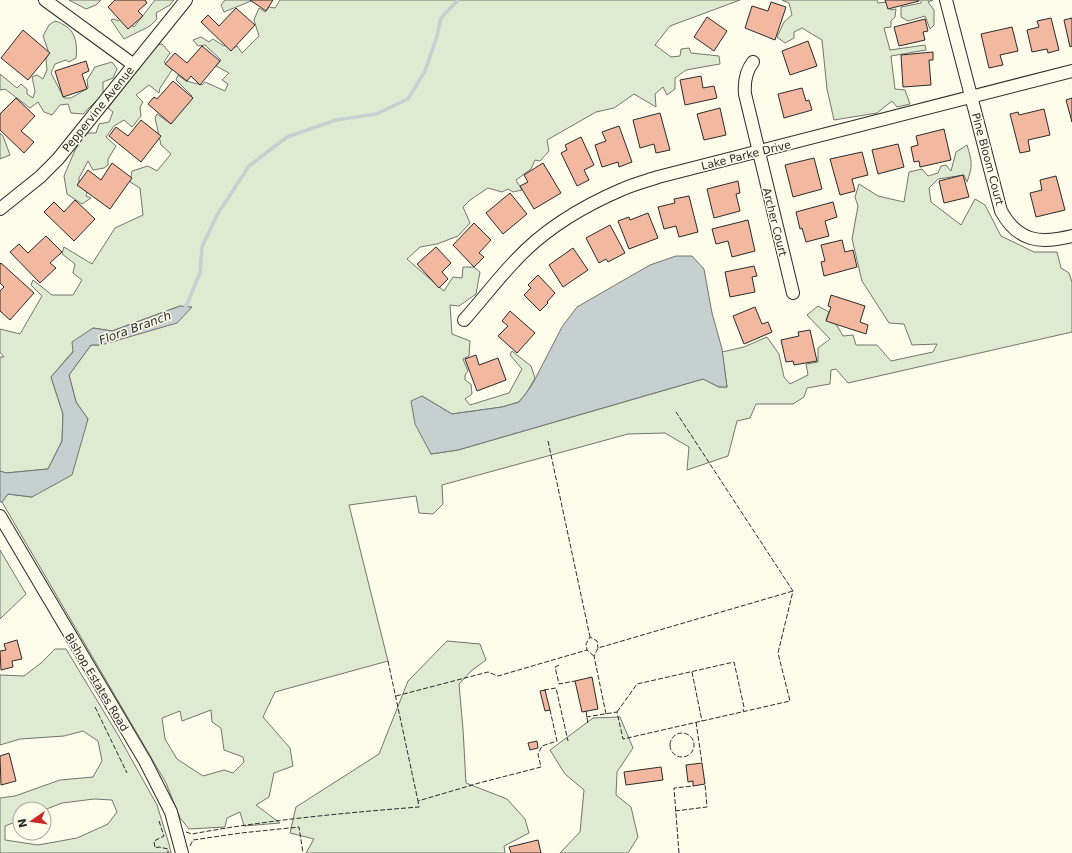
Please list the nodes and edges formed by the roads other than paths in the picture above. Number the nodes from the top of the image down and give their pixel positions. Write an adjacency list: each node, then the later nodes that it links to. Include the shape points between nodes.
1 (45, 0): 5 (street)
2 (186, 0): 5 (street, Peppervine Avenue)
3 (946, 0): 7 (street, Pine Bloom Court)
4 (753, 62): 8 (street, Archer Court, via 744,85)
5 (134, 65): 9 (street, Peppervine Avenue, via 58,159)
6 (1072, 71): 7 (street, Lake Parke Drive)
7 (971, 97): 8 (street, Lake Parke Drive); 10 (street, Pine Bloom Court, via 1001,211 1009,223 1020,233 1034,239 1049,240)
8 (758, 152): 11 (street, Archer Court); 12 (street, Lake Parke Drive, via 658,177 624,188 592,203 541,238 515,261)
9 (0, 209)
10 (1072, 236)
11 (793, 293)
12 (464, 320)
13 (0, 516): 14 (street, Bishop Estates Road, via 145,761 171,812)
14 (182, 853)

